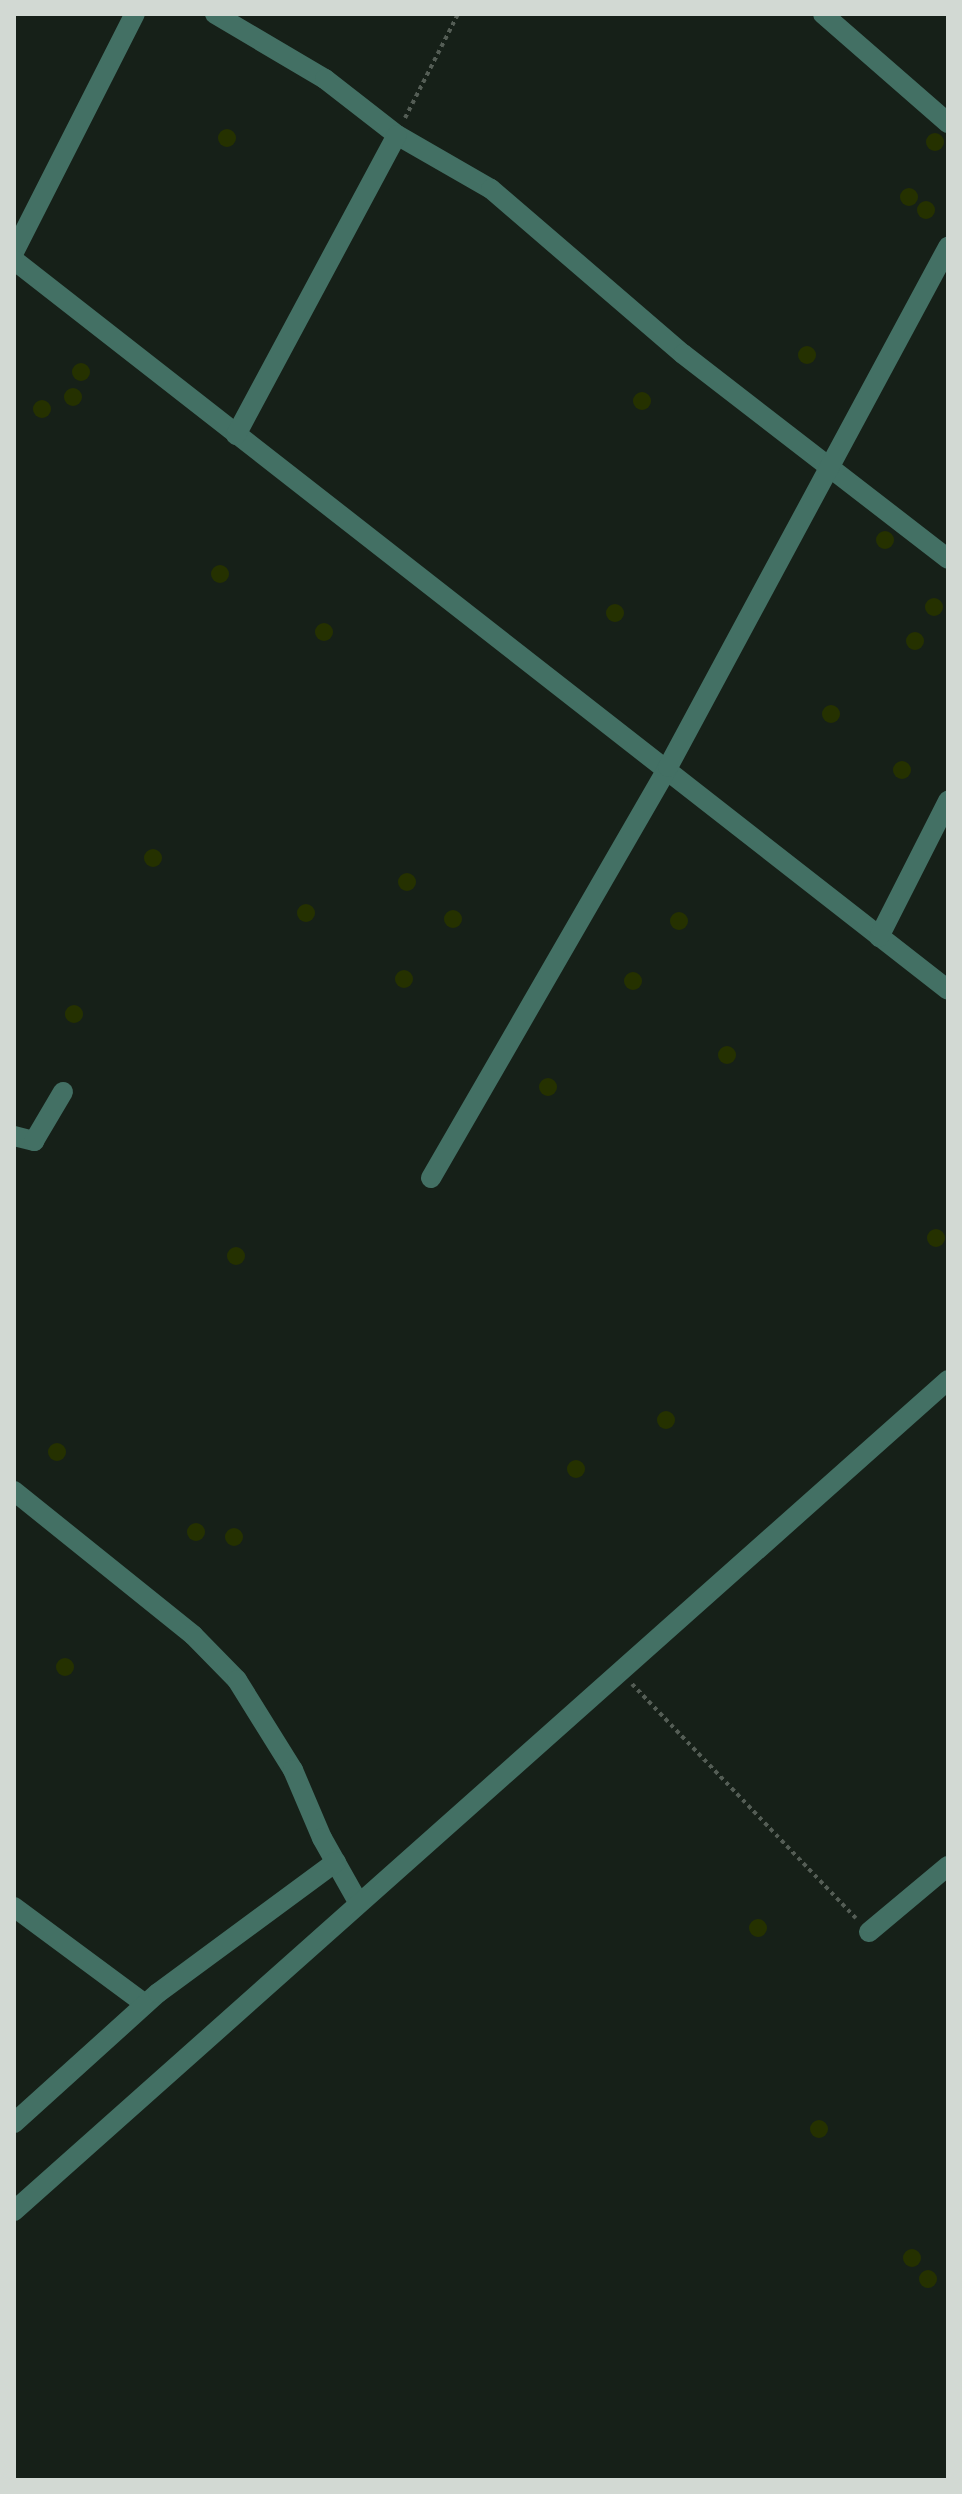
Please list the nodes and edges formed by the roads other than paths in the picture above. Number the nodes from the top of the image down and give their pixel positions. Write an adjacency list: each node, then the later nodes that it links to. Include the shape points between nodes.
1 (135, 14): 6 (street)
2 (215, 14): 5 (street, via 325,79)
3 (823, 14): 4 (street)
4 (948, 123)
5 (397, 135): 9 (street); 10 (street, via 491,189 683,354)
6 (16, 241)
7 (948, 247): 10 (street)
8 (14, 260): 9 (street)
9 (236, 435): 12 (street)
10 (831, 465): 11 (street); 12 (street)
11 (948, 559)
12 (668, 767): 14 (street); 18 (street)
13 (948, 801): 14 (street)
14 (879, 937): 15 (street)
15 (948, 990)
16 (63, 1092): 17 (street, via 34,1141)
17 (14, 1136)
18 (431, 1178)
19 (948, 1380): 23 (street)
20 (14, 1491): 21 (street, via 193,1635 237,1680 293,1770)
21 (336, 1862): 23 (street); 26 (street, via 233,1933)
22 (948, 1866): 25 (street)
23 (358, 1902): 28 (street)
24 (14, 1907): 26 (street)
25 (869, 1932)
26 (145, 2004): 27 (street)
27 (14, 2123)
28 (14, 2211)

